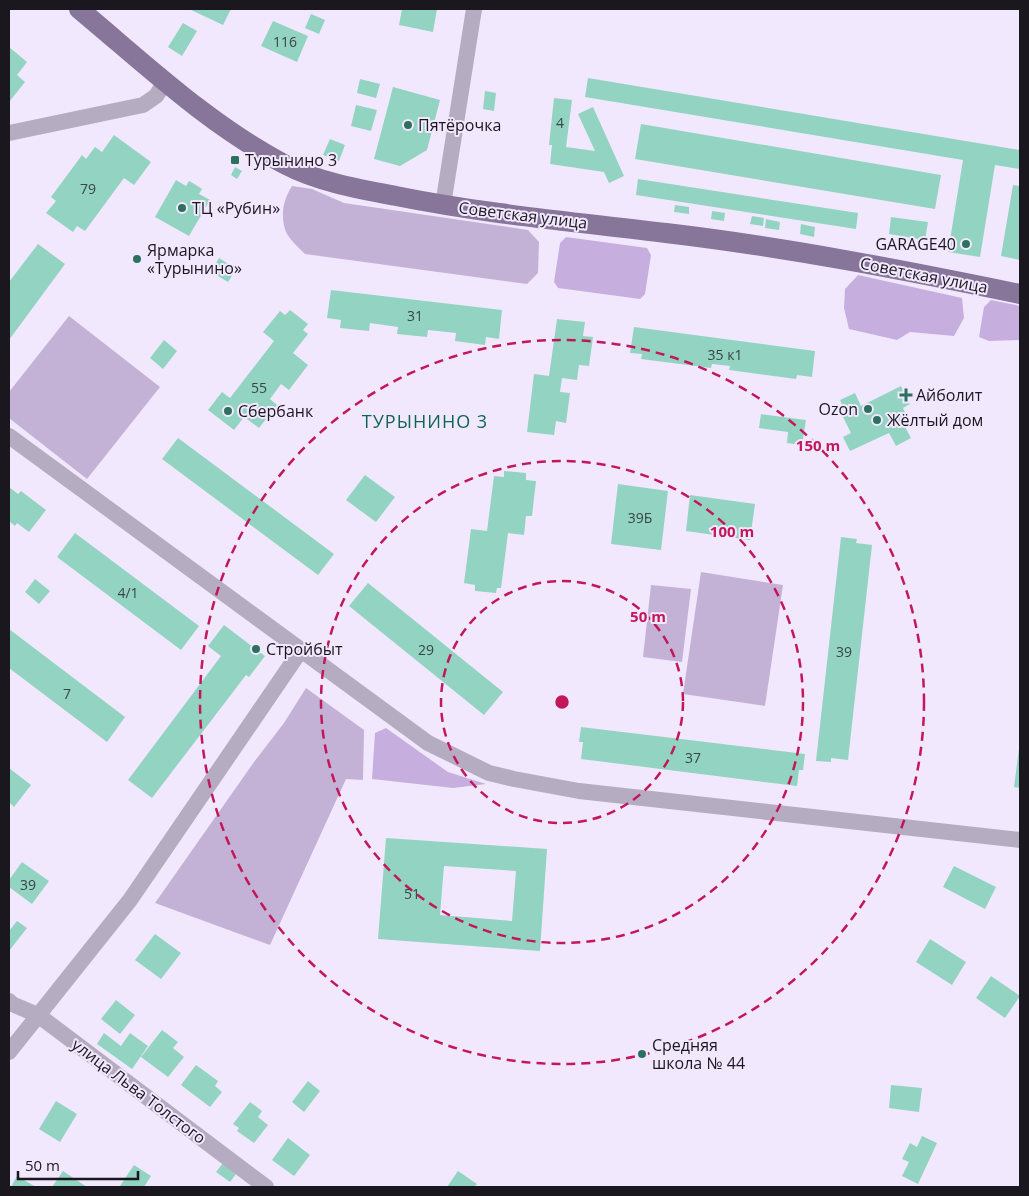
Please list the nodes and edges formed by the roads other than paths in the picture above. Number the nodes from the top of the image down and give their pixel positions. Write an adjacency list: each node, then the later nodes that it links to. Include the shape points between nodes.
1 (79, 9): 3 (main road, Советская улица)
2 (474, 9): 5 (street)
3 (166, 81): 4 (street, via 156,96 144,105); 5 (main road, Советская улица, via 237,136 285,165 330,182)
4 (9, 133)
5 (443, 206): 6 (main road, Советская улица, via 716,239)
6 (1020, 294)
7 (9, 436): 8 (street)
8 (301, 650): 9 (street, via 428,743 489,773 579,791); 11 (street, via 130,900)
9 (1020, 840)
10 (9, 1001): 11 (street, улица Льва Толстого)
11 (38, 1015): 12 (street); 13 (street, улица Льва Толстого)
12 (9, 1052)
13 (266, 1187)

